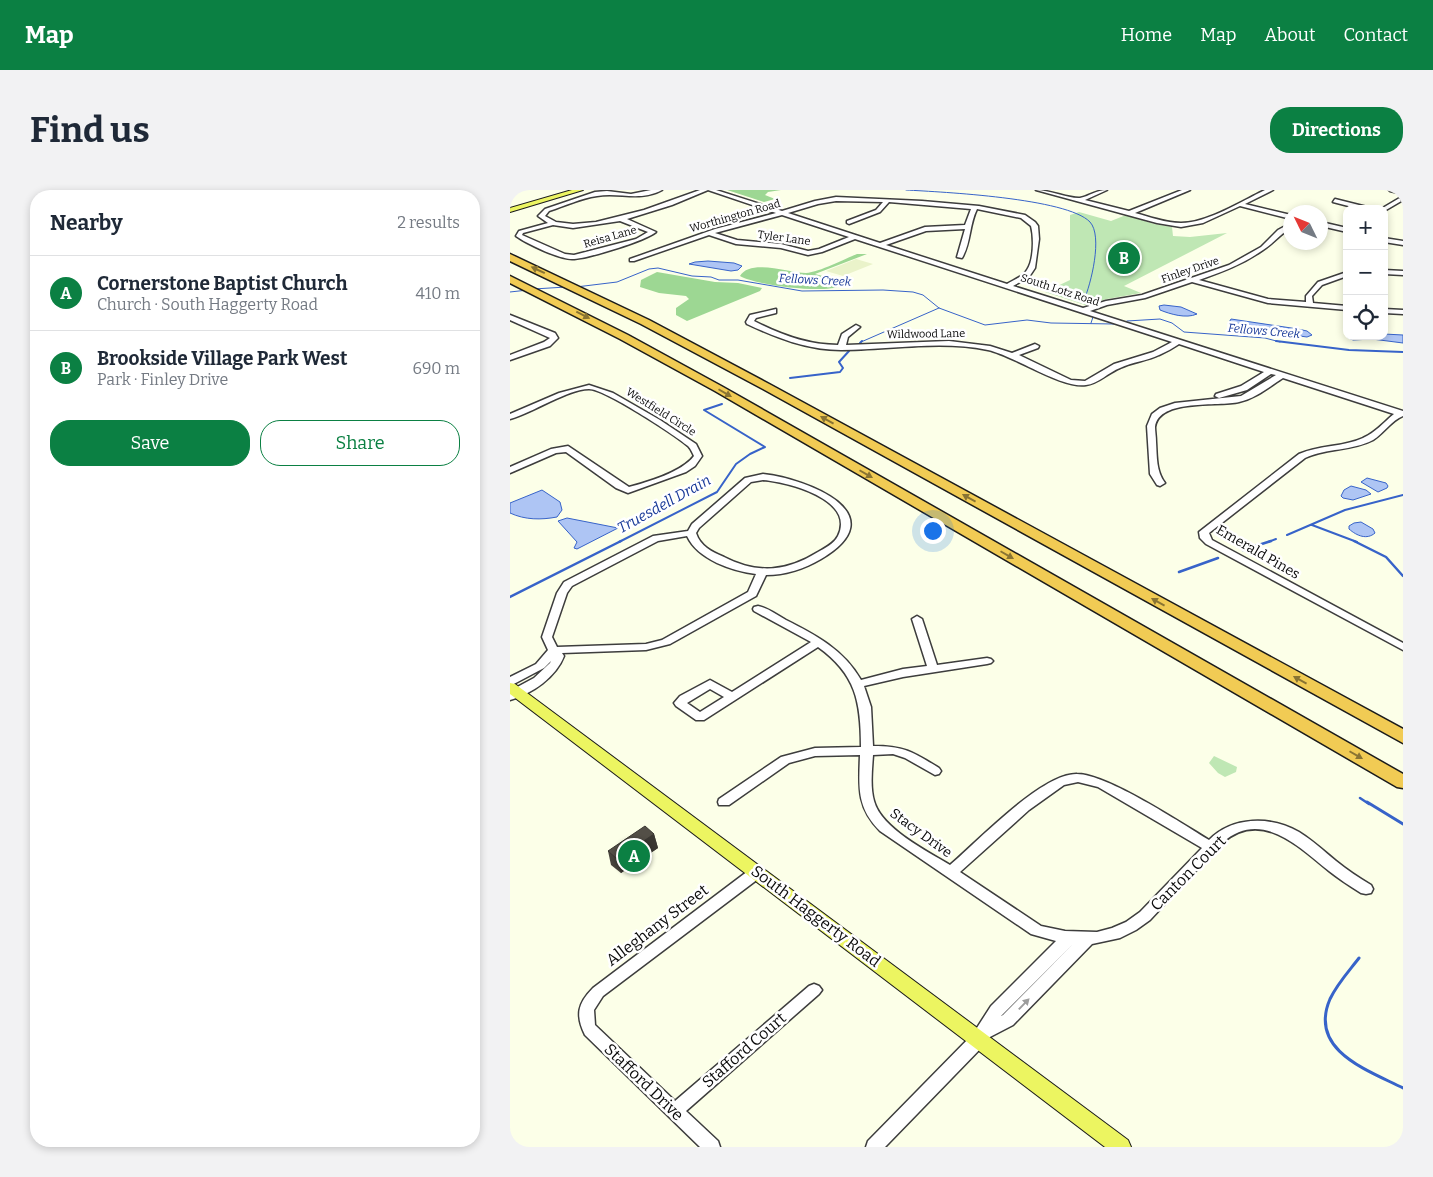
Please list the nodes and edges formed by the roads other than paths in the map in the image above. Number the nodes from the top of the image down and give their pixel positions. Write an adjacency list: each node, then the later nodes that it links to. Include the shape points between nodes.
1 (580, 190): 21 (main road)
2 (628, 190): 12 (street)
3 (657, 190): 12 (street)
4 (705, 190): 25 (street, via 684,200)
5 (710, 190): 23 (street, South Lotz Road)
6 (1039, 190): 14 (street)
7 (1104, 190): 14 (street)
8 (1187, 190): 22 (street)
9 (1270, 190): 17 (street)
10 (1392, 190): 11 (street)
11 (1403, 192)
12 (640, 194): 27 (street, via 598,194 542,214 543,219)
13 (1403, 198): 20 (street)
14 (1080, 200): 22 (street)
15 (887, 201): 19 (street, Worthington Road); 23 (street, Worthington Road, via 832,199); 26 (street, via 878,211)
16 (1335, 201): 18 (street)
17 (1240, 204): 22 (street, via 1196,224 1159,222); 24 (street)
18 (1352, 205)
19 (975, 207): 29 (street); 45 (street, Worthington Road, via 1024,216 1035,227 1034,266 1026,276)
20 (1388, 207)
21 (510, 210)
22 (1130, 213)
23 (782, 214): 32 (street, Worthington Road); 33 (street, South Lotz Road)
24 (1283, 214)
25 (621, 219): 27 (street, via 590,225); 27 (street, Reisa Lane, via 653,232 638,240 574,257 564,256 519,236 521,232)
26 (849, 222)
27 (554, 223)
28 (1328, 226): 31 (street)
29 (968, 227): 36 (street, via 925,229); 38 (street)
30 (1283, 229): 44 (street, Finley Drive, via 1257,252)
31 (1343, 229)
32 (709, 233): 33 (street, Tyler Lane, via 736,242 781,246 808,253); 39 (street, Worthington Road)
33 (855, 237): 36 (street, South Lotz Road)
34 (1388, 241): 35 (street)
35 (1403, 243)
36 (880, 245): 45 (street, South Lotz Road)
37 (510, 257): 82 (highway, one-way to 37, via 776,392 645,322)
38 (960, 257)
39 (632, 260)
40 (1388, 272): 41 (street)
41 (1403, 274)
42 (1343, 275): 46 (street, via 1316,286 1309,296)
43 (510, 279): 85 (highway, one-way to 85, via 719,389)
44 (1193, 280): 46 (street, via 1258,299); 48 (street, Finley Drive, via 1143,297)
45 (1009, 285): 48 (street, South Lotz Road)
46 (1310, 305): 47 (street)
47 (1343, 308)
48 (1085, 310): 54 (street, South Lotz Road)
49 (773, 311): 56 (street, Wildwood Lane, via 753,317 750,322 790,341)
50 (1388, 311): 51 (street)
51 (1403, 312)
52 (510, 317): 58 (street, via 552,335 554,339)
53 (856, 327): 56 (street, via 845,336)
54 (1179, 341): 57 (street, Wildwood Lane, via 1156,354 1121,364 1082,384 1070,382); 59 (street, South Lotz Road)
55 (1035, 346): 57 (street)
56 (841, 348): 57 (street, Wildwood Lane, via 966,344)
57 (1011, 356)
58 (510, 358)
59 (1270, 371): 60 (street, South Lotz Road); 61 (street)
60 (1282, 375): 62 (street); 64 (street, South Lotz Road)
61 (1234, 392): 62 (street); 63 (street)
62 (1245, 398): 63 (street)
63 (1193, 402): 67 (street, via 1164,410 1151,422 1154,474)
64 (1401, 414): 73 (street, Emerald Pines, via 1367,440 1302,456 1210,526 1204,536)
65 (510, 417): 66 (street, Westfield Circle, via 589,387 626,403 693,446 698,453 696,460 686,468 639,487 638,493 625,496 617,494 619,486 571,450 573,443 555,444 552,452)
66 (510, 470)
67 (1160, 483)
68 (691, 532): 69 (street, via 696,545 731,566); 69 (street, via 717,506 753,478 768,477 805,485 838,504 844,518 843,532 837,544 797,567); 74 (street, via 656,538 568,584 547,637)
69 (763, 571): 74 (street, via 752,594 666,642 646,647)
70 (758, 609): 72 (street, Stacy Drive)
71 (917, 619): 78 (street)
72 (817, 643): 79 (street, Stacy Drive, via 843,662); 81 (street)
73 (1403, 647)
74 (554, 650): 76 (street); 77 (street, via 558,656)
75 (987, 661): 78 (street)
76 (540, 666): 77 (street); 80 (street)
77 (554, 668): 80 (street, via 545,676)
78 (933, 668): 79 (street)
79 (858, 684): 83 (street, Stacy Drive, via 866,712)
80 (512, 689): 88 (main road, South Haggerty Road)
81 (732, 697)
82 (1403, 737)
83 (866, 751): 84 (street, via 904,752); 86 (street, via 814,752 794,756); 89 (street, Stacy Drive, via 866,796 874,816 892,834)
84 (935, 771)
85 (1403, 782)
86 (724, 802)
87 (1211, 847): 89 (street, via 1102,784 1069,778 1024,807); 90 (street, Canton Court, via 1222,836 1243,827 1279,829 1301,838 1330,864); 92 (street, Canton Court, via 1137,923 1114,935)
88 (757, 872): 94 (street, Alleghany Street, via 598,992); 95 (main road, South Haggerty Road)
89 (950, 873): 91 (street, Stacy Drive, via 1031,927 1055,937)
90 (1366, 889)
91 (1069, 938): 92 (street, Canton Court); 95 (street, via 996,1011)
92 (1087, 939): 95 (street, one-way to 92, via 1008,1020)
93 (814, 990): 96 (street, Stafford Court)
94 (586, 1012): 96 (street, Stafford Drive, via 590,1030)
95 (982, 1036): 98 (street); 99 (main road, South Haggerty Road)
96 (675, 1111): 97 (street, Stafford Drive)
97 (712, 1147)
98 (874, 1147)
99 (1121, 1147)

